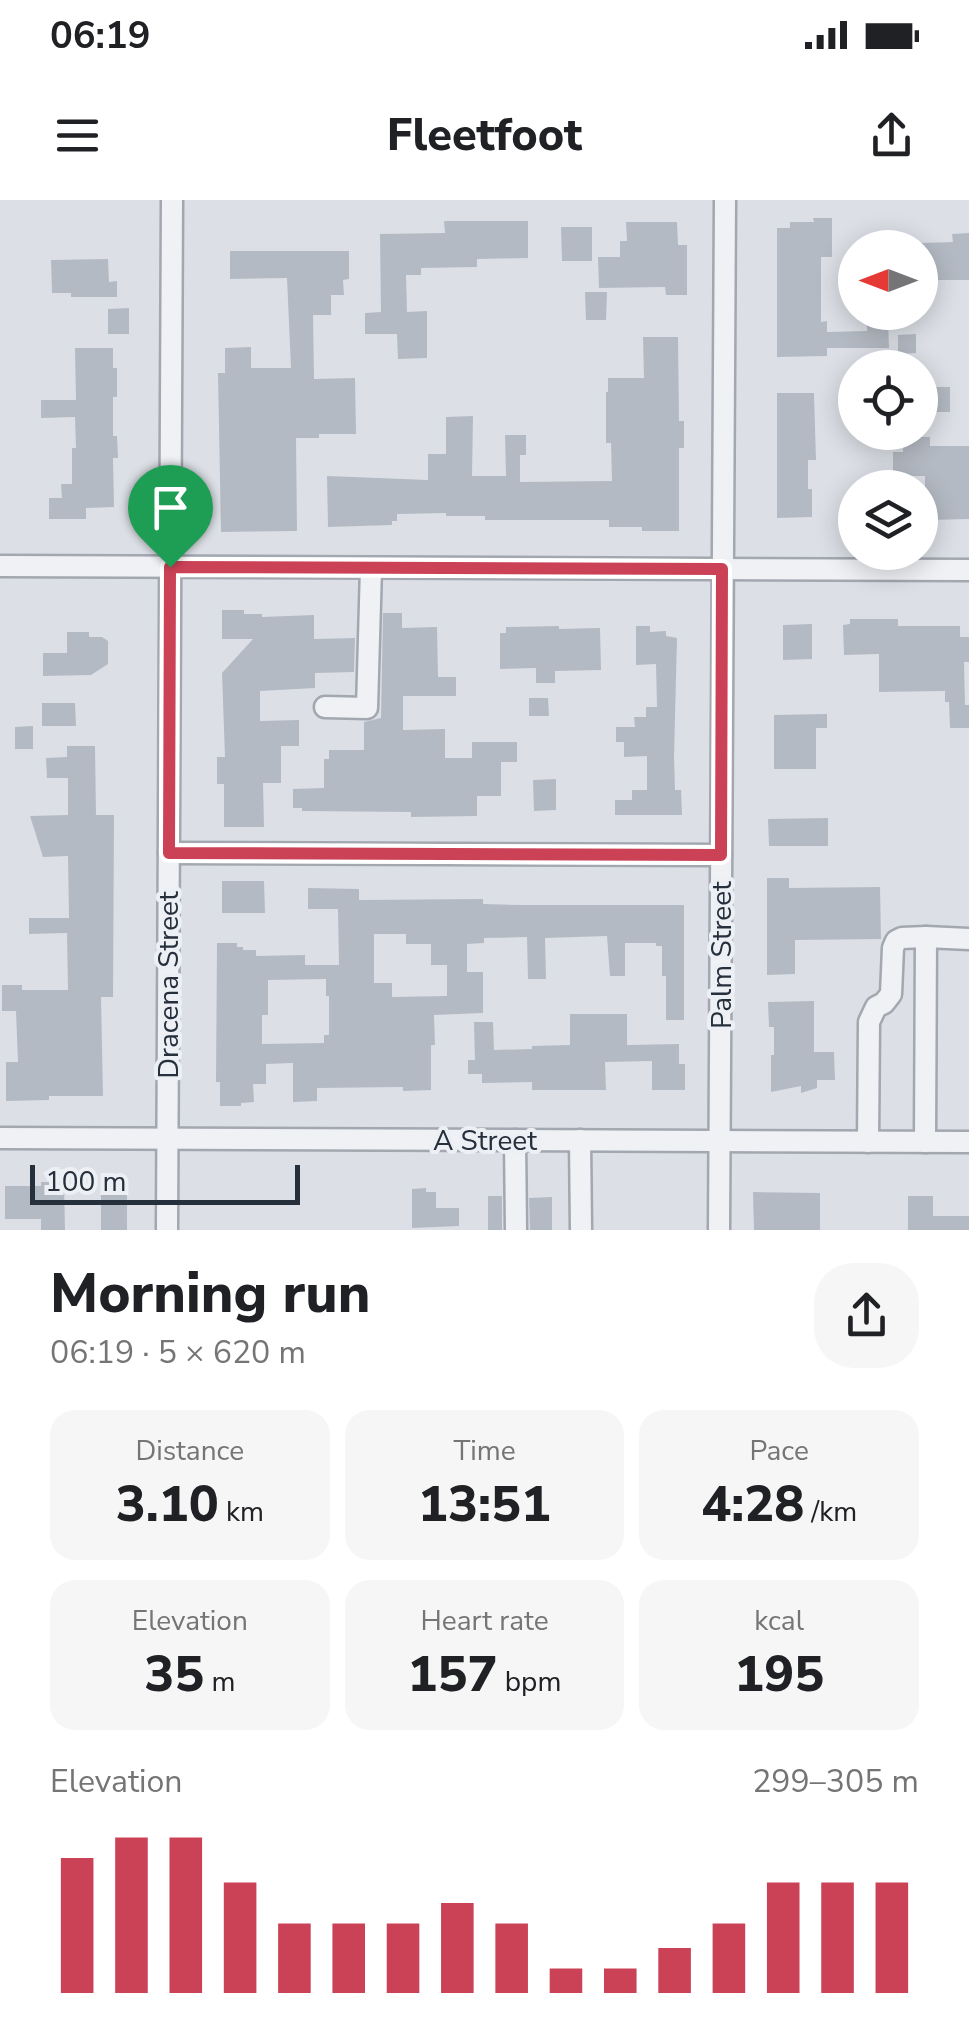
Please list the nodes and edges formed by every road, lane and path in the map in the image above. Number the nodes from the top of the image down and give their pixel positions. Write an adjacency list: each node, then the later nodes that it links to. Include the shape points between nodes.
1 (172, 200): 4 (street, Dracena Street)
2 (724, 200): 6 (street, Palm Street)
3 (0, 566): 4 (street)
4 (170, 567): 5 (street); 9 (street, Dracena Street)
5 (370, 568): 6 (street); 8 (street, via 367,708)
6 (722, 569): 7 (street); 10 (street, Palm Street)
7 (969, 570)
8 (325, 707)
9 (169, 853): 10 (street); 14 (street, Dracena Street)
10 (721, 855): 17 (street, Palm Street)
11 (926, 938): 12 (street); 18 (street, via 896,941 890,994 869,1022); 19 (street)
12 (969, 939)
13 (0, 1138): 14 (street, A Street)
14 (168, 1139): 15 (street, A Street); 21 (street, Dracena Street)
15 (515, 1140): 16 (street, A Street); 22 (street)
16 (580, 1140): 17 (street, A Street); 23 (street)
17 (720, 1141): 18 (street, A Street); 24 (street, Palm Street)
18 (868, 1142): 19 (street, A Street)
19 (924, 1142): 20 (street, A Street)
20 (969, 1142)
21 (167, 1230)
22 (516, 1230)
23 (581, 1230)
24 (720, 1230)

